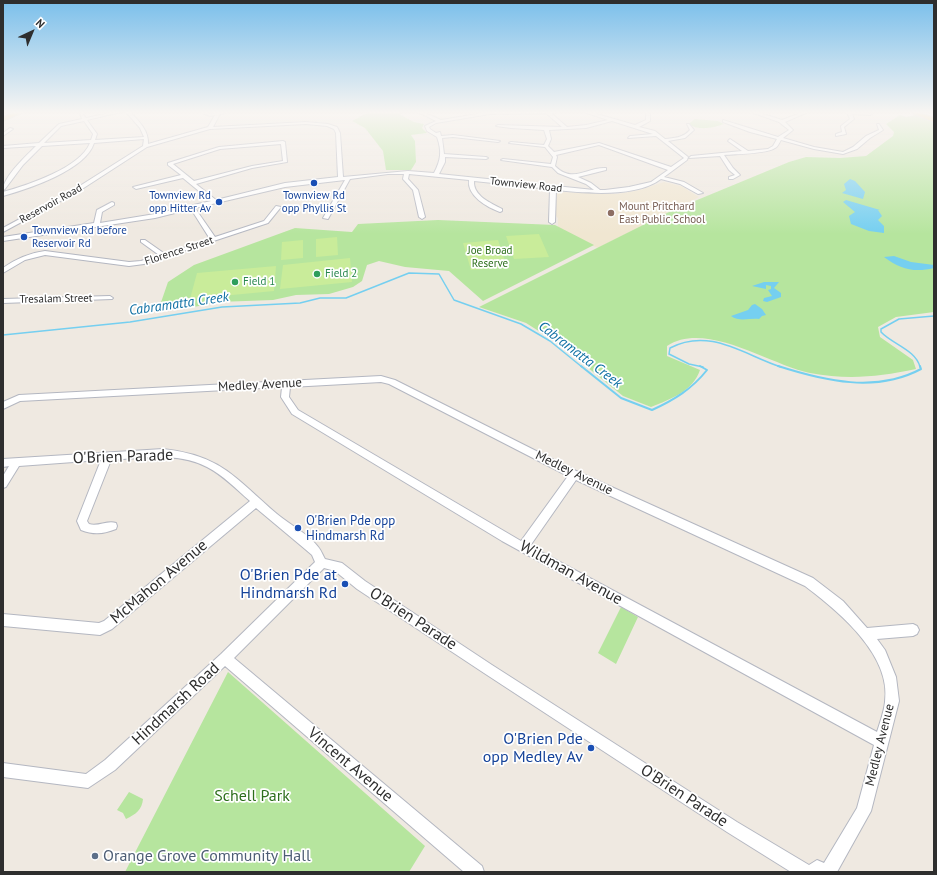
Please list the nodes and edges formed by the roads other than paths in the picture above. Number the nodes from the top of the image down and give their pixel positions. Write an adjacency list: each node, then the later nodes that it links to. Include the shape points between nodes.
1 (32, 153): 31 (street, via 20,164)
2 (86, 153): 35 (street, via 82,158 30,187)
3 (134, 153): 45 (street, Reservoir Road, via 77,190)
4 (204, 153): 22 (street, via 170,164)
5 (284, 153): 29 (street, via 285,162 252,167)
6 (339, 153): 27 (street, Reservoir Road)
7 (558, 153): 11 (street)
8 (625, 153): 19 (street)
9 (682, 153): 15 (street)
10 (737, 153): 12 (street)
11 (553, 154): 17 (street)
12 (722, 154): 15 (street); 26 (street, via 738,175)
13 (442, 155): 14 (street); 21 (street, via 443,164)
14 (486, 158)
15 (688, 158): 19 (street, Townview Road)
16 (503, 160): 17 (street)
17 (553, 166): 23 (street, via 560,173)
18 (604, 169): 23 (street)
19 (672, 169): 25 (street, Townview Road)
20 (408, 172): 21 (street, Townview Road); 24 (street, Townview Road); 41 (street, via 405,179 415,190)
21 (436, 175): 28 (street, Townview Road)
22 (185, 176): 29 (street); 30 (street)
23 (573, 177): 33 (street, via 588,182)
24 (348, 178): 27 (street, Townview Road); 42 (street)
25 (662, 178): 33 (street, Townview Road, via 636,188); 34 (street, via 682,183)
26 (731, 178)
27 (341, 179): 36 (street, Townview Road, via 279,186)
28 (472, 179): 32 (street, Townview Road); 40 (street, via 471,185 476,195)
29 (193, 183): 36 (street)
30 (136, 187)
31 (3, 188)
32 (553, 188): 33 (street, Townview Road); 43 (street)
33 (599, 192)
34 (700, 193)
35 (3, 194)
36 (215, 202): 38 (street, Townview Road)
37 (112, 204): 44 (street, via 99,211)
38 (192, 207): 44 (street, Townview Road, via 150,217); 47 (street)
39 (278, 207): 47 (street, Florence Street, via 266,222)
40 (500, 210)
41 (422, 217)
42 (326, 218)
43 (552, 222)
44 (97, 225): 46 (street, Townview Road)
45 (3, 230)
46 (3, 239)
47 (214, 240): 49 (street, Florence Street)
48 (143, 241): 49 (street)
49 (164, 256): 50 (street, Florence Street, via 129,264 45,253 33,254)
50 (3, 270)
51 (110, 298): 52 (street, Tresalam Street)
52 (3, 301)
53 (286, 383): 54 (street, Medley Avenue, via 18,398); 58 (street, Medley Avenue, via 368,379 392,382); 62 (street, Wildman Avenue, via 285,397 295,412)
54 (3, 406)
55 (107, 457): 56 (street, O'Brien Parade); 60 (street, O'Brien Parade, via 164,454 197,458 218,467); 61 (street, via 82,521 85,527 93,530)
56 (16, 462): 57 (street, O'Brien Parade); 59 (street)
57 (3, 463)
58 (574, 474): 62 (street); 66 (street, Medley Avenue, via 809,582 840,606)
59 (3, 484)
60 (256, 502): 63 (street, O'Brien Parade, via 314,549); 64 (street, McMahon Avenue, via 100,629)
61 (112, 526)
62 (523, 547): 68 (street, Wildman Avenue)
63 (322, 563): 67 (street, Hindmarsh Road); 71 (street, O'Brien Parade, via 338,567 570,722)
64 (3, 620)
65 (913, 630): 66 (street)
66 (865, 634): 68 (street, Medley Avenue, via 880,654 890,677 892,701)
67 (225, 658): 69 (street, Hindmarsh Road, via 110,765 88,781); 70 (street, Vincent Avenue)
68 (880, 741): 73 (street, Medley Avenue, via 864,812)
69 (3, 770)
70 (476, 872)
71 (806, 872)
72 (812, 872): 73 (street, via 816,868)
73 (827, 872)

